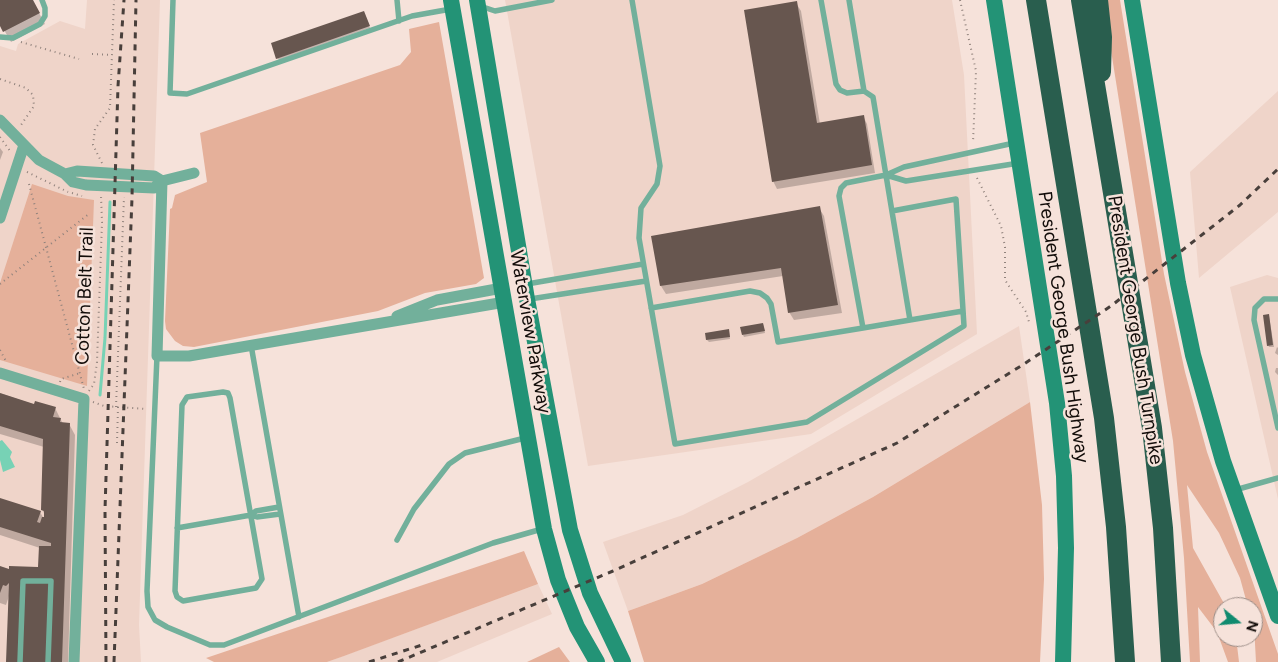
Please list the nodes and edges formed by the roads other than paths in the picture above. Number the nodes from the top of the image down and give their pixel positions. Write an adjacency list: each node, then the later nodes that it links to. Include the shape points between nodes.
1 (42, 0): 16 (lane, via 45,16 40,24 13,38)
2 (173, 0): 15 (lane, via 170,94 187,94)
3 (397, 0): 15 (lane)
4 (552, 0): 13 (lane, via 495,11)
5 (632, 0): 28 (lane, via 660,166 657,184 641,208 639,218)
6 (821, 0): 17 (lane, via 836,84 847,93)
7 (849, 0): 17 (lane)
8 (994, 0): 20 (main road, President George Bush Highway)
9 (1036, 0): 57 (highway, via 1104,418 1118,545)
10 (1081, 0): 18 (highway, President George Bush Turnpike)
11 (1098, 0): 18 (highway, via 1102,37)
12 (1132, 0): 43 (main road, via 1185,319 1202,391)
13 (480, 2): 14 (main road); 30 (main road, Waterview Parkway)
14 (452, 5): 15 (lane); 31 (main road, Waterview Parkway)
15 (399, 21)
16 (0, 37)
17 (864, 91): 24 (lane, via 873,97)
18 (1100, 111): 58 (highway, President George Bush Turnpike, via 1152,428 1163,528)
19 (0, 120): 21 (street)
20 (1016, 142): 22 (main road, President George Bush Highway); 24 (lane, via 904,167)
21 (24, 145): 25 (street, via 39,160 65,174 77,171 154,176); 27 (street)
22 (1020, 163): 24 (lane, via 906,182); 56 (main road, President George Bush Highway, via 1057,404 1063,466 1066,548)
23 (194, 173): 25 (street)
24 (886, 175): 26 (lane); 36 (lane, via 846,183 839,196)
25 (162, 182): 38 (street)
26 (892, 211): 34 (lane, via 956,200); 35 (lane)
27 (0, 218)
28 (643, 264): 29 (lane); 30 (lane)
29 (646, 281): 30 (lane); 33 (lane)
30 (526, 292): 31 (main road); 55 (main road, Waterview Parkway, via 570,530 590,594)
31 (503, 295): 37 (street, via 390,321); 41 (main road, Waterview Parkway)
32 (1278, 299): 40 (lane, via 1264,299 1255,308 1254,320)
33 (652, 308): 34 (lane, via 675,444 807,422 964,326); 36 (lane, via 750,291 768,298 778,342)
34 (963, 311): 35 (lane)
35 (910, 320): 36 (lane)
36 (863, 328)
37 (251, 345): 38 (street, via 177,358); 44 (lane)
38 (157, 356): 49 (lane, via 147,591 148,607 155,620 217,646)
39 (0, 373): 53 (street, via 84,399)
40 (1278, 428)
41 (528, 438): 47 (main road, Waterview Parkway); 48 (lane, via 465,452 449,464 414,509)
42 (1278, 478): 43 (lane)
43 (1233, 491): 50 (main road)
44 (280, 510): 45 (lane, via 256,511); 49 (lane)
45 (251, 515): 46 (lane); 46 (lane, via 261,584 256,588 183,601 175,591); 46 (lane, via 228,393 187,398 182,405)
46 (177, 528)
47 (544, 529): 49 (lane, via 493,543); 54 (main road, Waterview Parkway, via 558,580 577,627)
48 (397, 540)
49 (299, 616)
50 (1278, 616)
51 (20, 662): 52 (lane, via 23,581 51,581)
52 (48, 662)
53 (74, 662)
54 (597, 662)
55 (623, 662)
56 (1063, 662)
57 (1125, 662)
58 (1171, 662)

